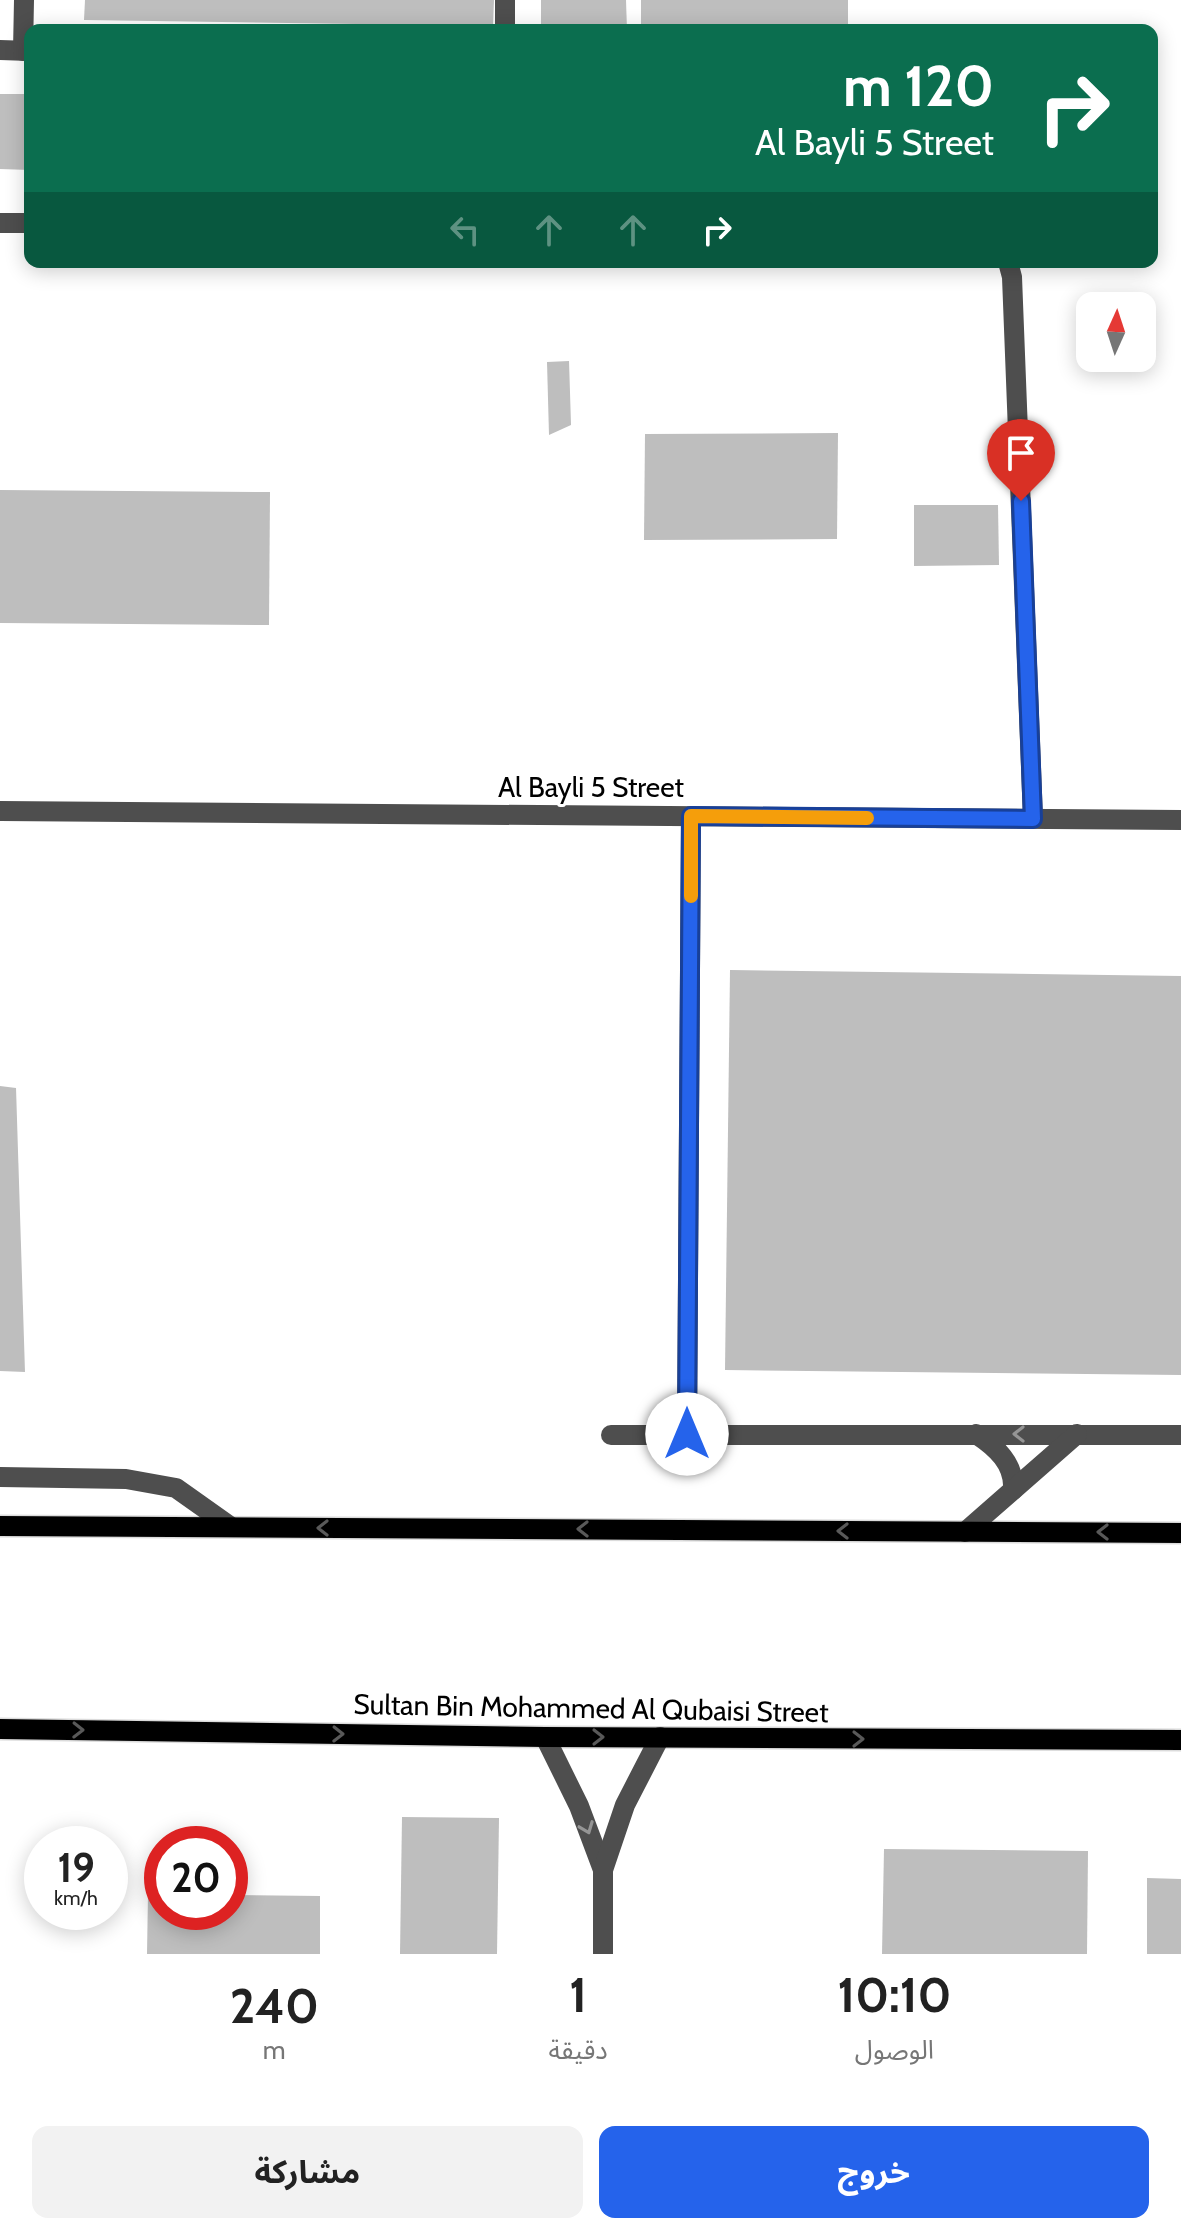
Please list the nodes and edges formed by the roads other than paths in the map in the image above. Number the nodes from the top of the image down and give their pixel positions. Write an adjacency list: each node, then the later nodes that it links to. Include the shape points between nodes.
1 (24, 0): 3 (street)
2 (505, 0): 4 (street)
3 (25, 24)
4 (505, 24)
5 (0, 50): 6 (street)
6 (24, 51)
7 (0, 223): 8 (street)
8 (24, 223)
9 (1010, 268): 12 (street)
10 (0, 811): 11 (street, Al Bayli 5 Street)
11 (691, 816): 12 (street, Al Bayli 5 Street); 14 (street)
12 (1033, 819): 13 (street, Al Bayli 5 Street)
13 (1181, 820)
14 (687, 1434): 15 (street); 17 (street)
15 (976, 1434): 16 (street, one-way to 15); 20 (street, via 1004,1457)
16 (1077, 1434): 18 (street); 20 (street)
17 (611, 1435)
18 (1181, 1435)
19 (0, 1477): 22 (street, via 126,1479 176,1488)
20 (1013, 1490): 23 (street)
21 (0, 1526): 22 (main road)
22 (231, 1527): 23 (main road, one-way to 22)
23 (965, 1532): 24 (main road, one-way to 23)
24 (1181, 1533)
25 (0, 1729): 26 (main road, Sultan Bin Mohammed Al Qubaisi Street, one-way to 26)
26 (545, 1737): 27 (main road, Sultan Bin Mohammed Al Qubaisi Street, one-way to 27); 29 (street, one-way to 29)
27 (660, 1737): 28 (main road, Sultan Bin Mohammed Al Qubaisi Street, one-way to 28); 29 (street, via 625,1805)
28 (1181, 1740)
29 (603, 1870): 30 (street)
30 (603, 1954)

